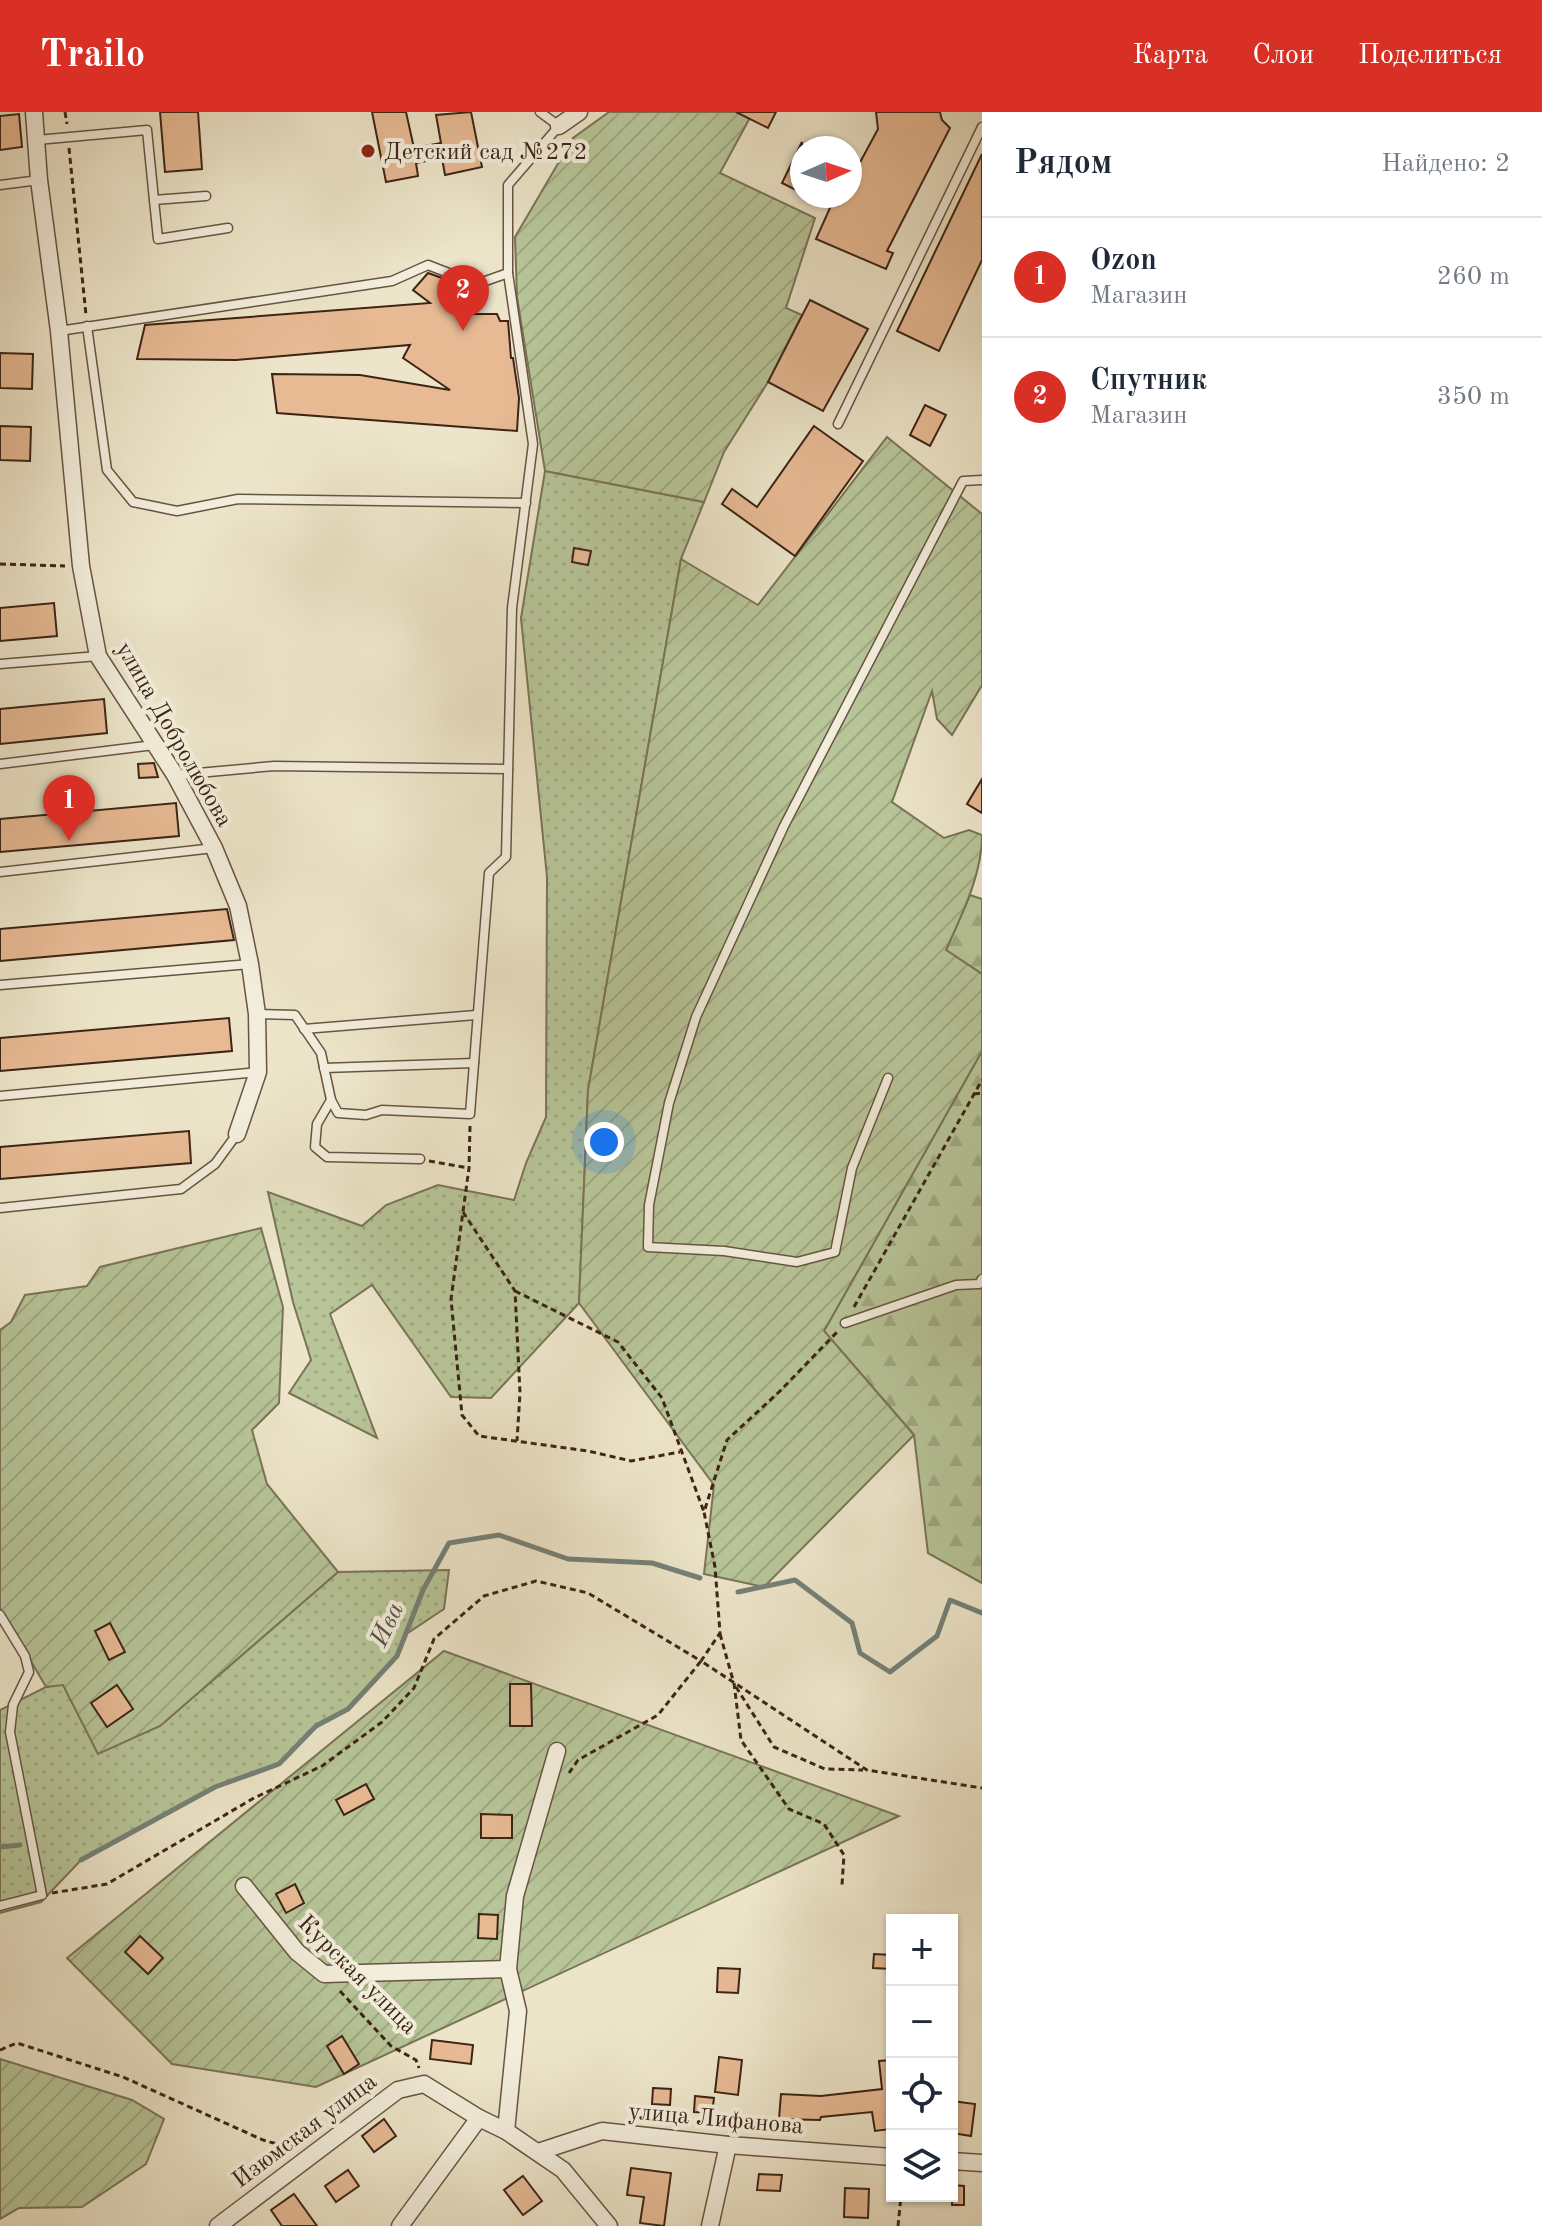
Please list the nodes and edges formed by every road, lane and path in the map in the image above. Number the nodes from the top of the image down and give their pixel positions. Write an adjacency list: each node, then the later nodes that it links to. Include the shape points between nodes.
1 (34, 112): 8 (street, улица Добролюбова)
2 (65, 112): 7 (path)
3 (540, 112): 5 (lane)
4 (579, 112): 5 (street)
5 (559, 126): 14 (lane, via 508,185)
6 (982, 127): 17 (lane)
7 (68, 135): 8 (lane); 12 (lane, via 147,130); 15 (path)
8 (37, 140): 9 (street, улица Добролюбова)
9 (39, 180): 10 (lane); 16 (street, улица Добролюбова)
10 (0, 185)
11 (206, 196): 12 (lane)
12 (154, 200): 13 (lane, via 158,239)
13 (228, 228)
14 (508, 273): 15 (lane, via 477,284 428,265 392,281); 19 (lane, via 533,444)
15 (87, 326): 16 (lane); 19 (lane, via 107,470 133,502 177,511 238,499)
16 (59, 331): 21 (street, улица Добролюбова)
17 (838, 424)
18 (982, 480): 38 (lane, via 963,481 784,826 696,1017 669,1103 649,1205 648,1247 797,1262 835,1252 852,1168)
19 (526, 503): 26 (lane, via 512,608)
20 (0, 564): 21 (path)
21 (81, 566): 22 (street, улица Добролюбова)
22 (98, 656): 23 (lane); 24 (street, улица Добролюбова)
23 (0, 664)
24 (154, 745): 25 (lane); 27 (street, улица Добролюбова)
25 (0, 764)
26 (508, 769): 27 (lane, via 274,766); 33 (lane, via 506,857 489,873)
27 (175, 775): 28 (street, улица Добролюбова)
28 (214, 848): 29 (lane); 30 (street, улица Добролюбова, via 238,906)
29 (0, 872)
30 (250, 964): 31 (lane); 32 (street, улица Добролюбова)
31 (0, 985)
32 (257, 1014): 34 (lane, via 295,1015); 37 (street, улица Добролюбова)
33 (476, 1015): 34 (lane); 35 (lane)
34 (304, 1029): 36 (lane, via 321,1053)
35 (474, 1063): 36 (lane); 44 (lane)
36 (324, 1068): 43 (lane)
37 (258, 1072): 42 (lane); 45 (street, улица Добролюбова)
38 (888, 1078)
39 (982, 1080): 41 (path)
40 (982, 1093): 41 (path)
41 (974, 1094): 52 (path)
42 (0, 1096)
43 (331, 1100): 44 (lane, via 338,1113); 46 (lane, via 317,1124 315,1147 327,1157)
44 (470, 1114): 47 (path)
45 (237, 1134): 48 (lane, via 215,1164 181,1189)
46 (420, 1159): 47 (path)
47 (469, 1168): 49 (path)
48 (0, 1208)
49 (463, 1212): 51 (path); 53 (path, via 451,1299 462,1415 479,1436)
50 (982, 1279): 52 (lane)
51 (515, 1291): 53 (path); 54 (path, via 618,1342 662,1398)
52 (845, 1323): 55 (path, via 727,1440)
53 (517, 1441): 54 (path, via 631,1461)
54 (680, 1452): 55 (path)
55 (704, 1512): 57 (path)
56 (0, 1615): 66 (lane, via 29,1672 9,1723)
57 (720, 1633): 58 (path); 59 (path)
58 (701, 1661): 59 (path); 62 (path, via 658,1715 578,1760); 66 (path, via 588,1593 536,1581 484,1596 434,1639 414,1688 382,1722 322,1766 254,1798 107,1884)
59 (734, 1683): 61 (path); 61 (path, via 774,1747 825,1769); 64 (path, via 741,1740 789,1809 824,1824 844,1855)
60 (557, 1751): 68 (street, via 515,1896)
61 (867, 1770): 63 (path)
62 (568, 1773)
63 (982, 1788)
64 (842, 1885)
65 (244, 1886): 69 (street, Курская улица, via 297,1952)
66 (42, 1895): 67 (lane)
67 (0, 1906)
68 (508, 1969): 69 (street); 73 (street, via 518,2011)
69 (324, 1974): 71 (path, Курская улица, via 391,2046 416,2060)
70 (0, 2050): 76 (path, via 17,2043 123,2077 263,2140)
71 (424, 2084): 72 (street); 76 (street, Изюмская улица, via 398,2090)
72 (479, 2118): 73 (street); 82 (street)
73 (506, 2131): 75 (street)
74 (728, 2145): 75 (street, улица Лифанова, via 602,2131); 77 (street, улица Лифанова); 84 (street)
75 (538, 2152): 83 (street, via 563,2170)
76 (310, 2153): 81 (street, Изюмская улица)
77 (886, 2157)
78 (958, 2161): 79 (street)
79 (982, 2163)
80 (900, 2202): 85 (path)
81 (218, 2226)
82 (400, 2226)
83 (609, 2226)
84 (710, 2226)
85 (898, 2226)

